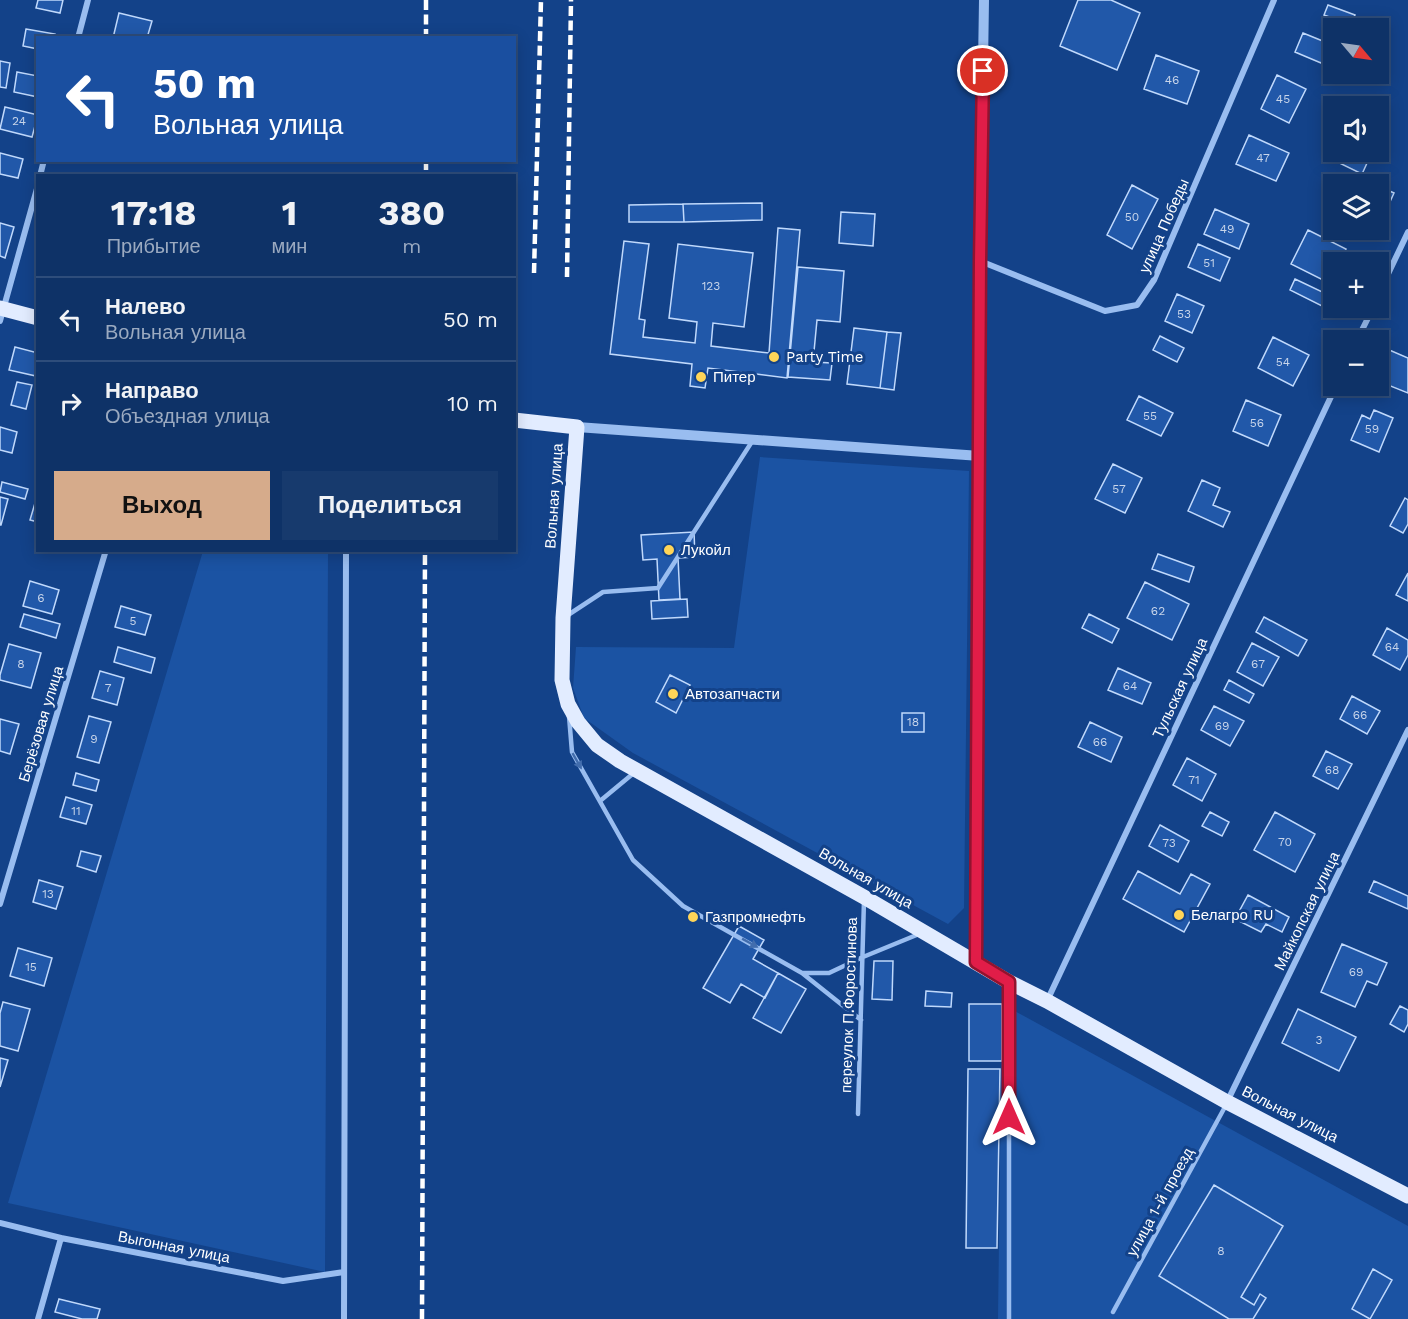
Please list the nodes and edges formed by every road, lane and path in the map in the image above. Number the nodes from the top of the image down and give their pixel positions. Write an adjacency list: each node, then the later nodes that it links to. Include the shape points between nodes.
1 (88, 0): 4 (street)
2 (984, 0): 7 (street)
3 (1274, 0): 7 (street, улица Победы, via 1154,280 1137,305 1105,311)
4 (79, 36)
5 (36, 192): 9 (street)
6 (1408, 232): 8 (street)
7 (980, 261): 15 (street)
8 (1389, 272)
9 (1, 313): 10 (main road)
10 (36, 318)
11 (1331, 396): 30 (street, Тульская улица)
12 (516, 420): 13 (main road, Вольная улица)
13 (577, 427): 14 (street, Вольная улица); 18 (main road, Вольная улица)
14 (753, 439): 15 (street, Вольная улица); 18 (lane, via 658,588 603,592)
15 (980, 456): 27 (street)
16 (105, 552): 24 (street, Берёзовая улица)
17 (346, 552): 37 (street)
18 (563, 618): 19 (main road, Вольная улица, via 562,680)
19 (568, 704): 21 (main road, Вольная улица, via 597,745); 22 (lane, one-way to 22, via 572,752)
20 (1408, 730): 32 (street, Майкопская улица)
21 (637, 771): 22 (lane); 23 (main road, Вольная улица)
22 (600, 801): 28 (lane, one-way to 28, via 633,860 683,906)
23 (864, 897): 25 (main road, Вольная улица); 26 (lane, переулок П.Форостинова)
24 (0, 904)
25 (923, 932): 26 (lane); 27 (main road, Вольная улица)
26 (863, 957): 28 (lane, via 829,973); 31 (lane, переулок П.Форостинова)
27 (976, 962): 29 (main road, Вольная улица)
28 (802, 973): 31 (lane)
29 (1009, 982): 30 (main road, Вольная улица); 41 (lane)
30 (1047, 1001): 32 (main road, Вольная улица)
31 (861, 1020): 33 (lane, переулок П.Форостинова)
32 (1227, 1102): 34 (main road, Вольная улица); 38 (lane, улица 1-й проезд)
33 (858, 1114)
34 (1408, 1196)
35 (0, 1223): 36 (street, Выгонная улица)
36 (61, 1238): 37 (street, Выгонная улица, via 283,1281); 39 (street)
37 (344, 1272): 40 (street)
38 (1113, 1312)
39 (38, 1319)
40 (344, 1319)
41 (1009, 1319)

